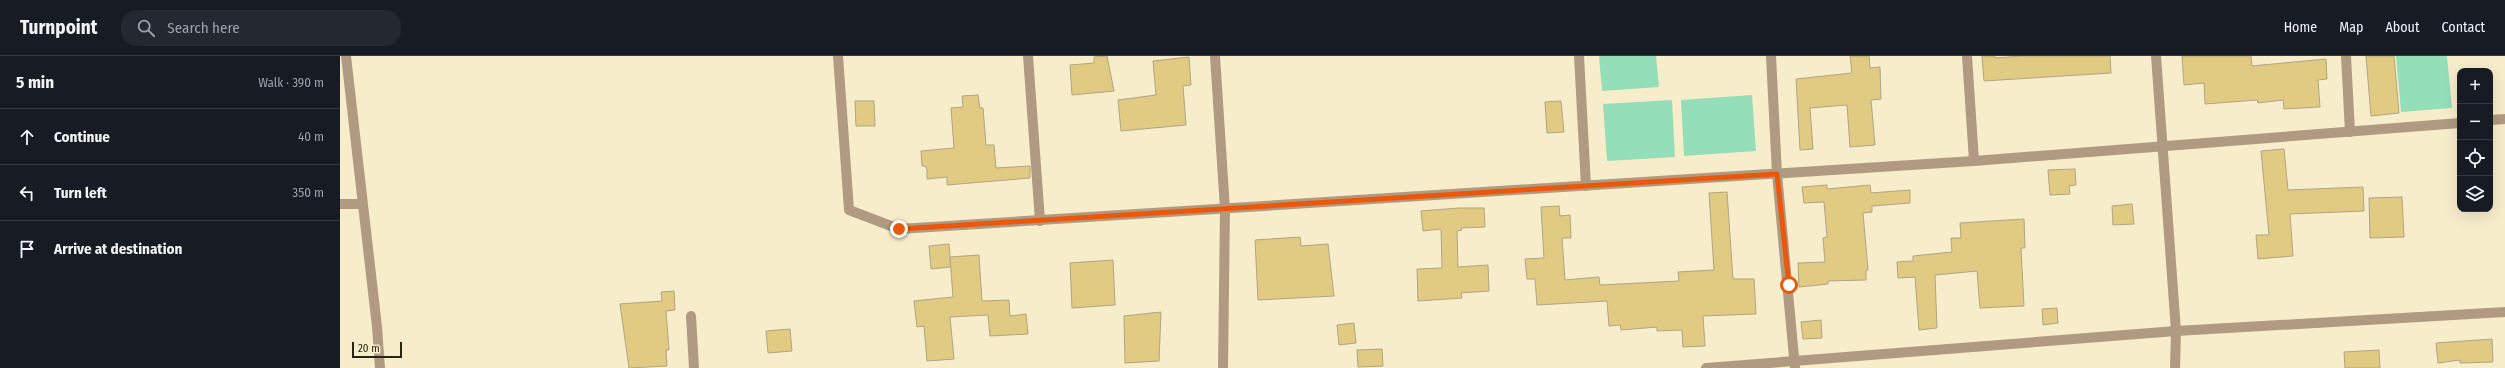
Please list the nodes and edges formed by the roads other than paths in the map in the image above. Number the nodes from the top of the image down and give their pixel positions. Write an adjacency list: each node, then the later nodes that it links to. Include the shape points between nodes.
1 (346, 56): 19 (street)
2 (838, 56): 21 (street, via 849,210 899,229)
3 (1028, 56): 21 (street)
4 (1215, 56): 20 (street)
5 (1579, 56): 17 (street)
6 (1771, 56): 16 (street)
7 (1967, 56): 15 (street)
8 (2156, 56): 14 (street)
9 (2346, 56): 13 (street)
10 (2505, 119): 11 (street)
11 (2493, 120)
12 (2457, 123): 13 (street)
13 (2350, 132): 14 (street)
14 (2162, 147): 15 (street); 24 (street)
15 (1974, 161): 16 (street)
16 (1777, 174): 17 (street); 25 (street)
17 (1586, 186): 20 (street)
18 (340, 204): 19 (street)
19 (362, 204): 26 (street)
20 (1225, 209): 21 (street); 28 (street)
21 (1040, 221)
22 (2505, 312): 24 (street)
23 (691, 316): 27 (street)
24 (2176, 331): 25 (street); 30 (street)
25 (1795, 365): 29 (street)
26 (380, 368)
27 (694, 368)
28 (1223, 368)
29 (1706, 368)
30 (2175, 368)

